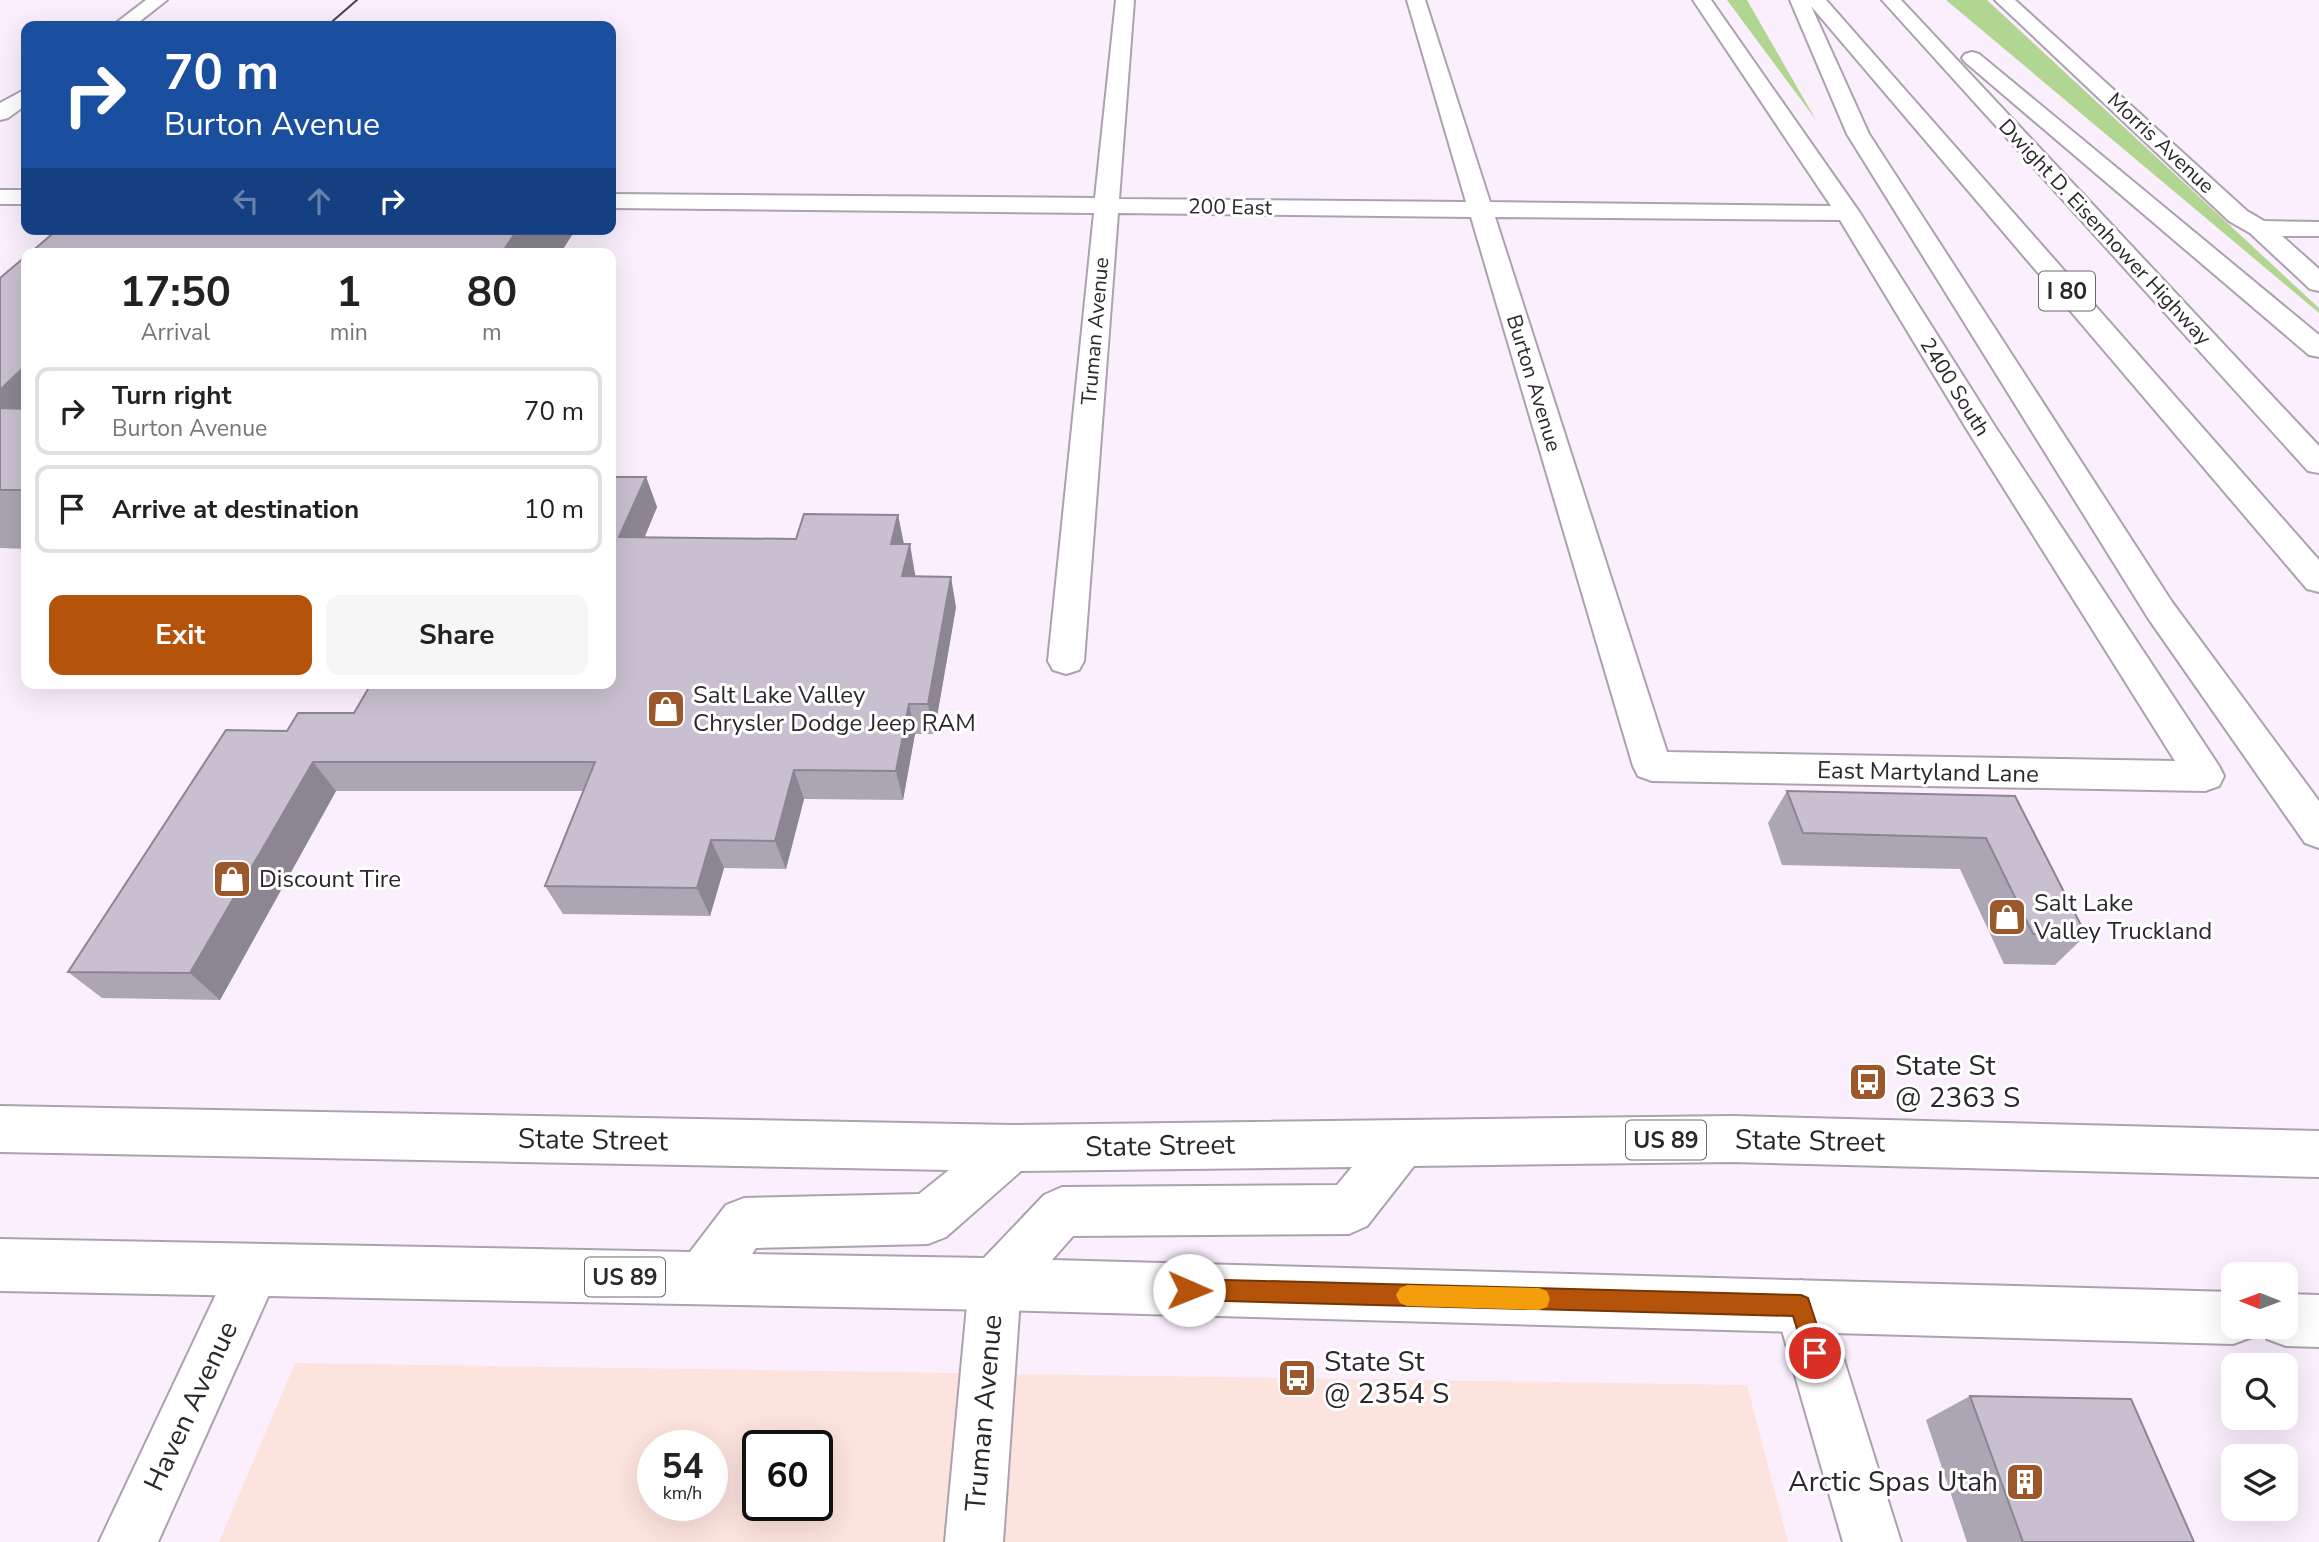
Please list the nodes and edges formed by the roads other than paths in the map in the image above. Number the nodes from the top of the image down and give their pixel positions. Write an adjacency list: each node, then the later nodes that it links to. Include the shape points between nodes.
1 (158, 0): 10 (main road)
2 (1125, 0): 16 (main road, Truman Avenue)
3 (1416, 0): 17 (main road, Burton Avenue)
4 (1702, 0): 18 (main road, 2400 South)
5 (1798, 0): 28 (main road, via 1858,134 2160,610)
6 (1816, 0): 24 (main road, I 80)
7 (1891, 0): 23 (main road, Dwight D. Eisenhower Highway / I 80)
8 (1902, 0): 22 (main road)
9 (2004, 0): 19 (main road, Morris Avenue, via 2238,216)
10 (128, 21)
11 (21, 98): 12 (main road)
12 (0, 113)
13 (0, 197): 14 (main road)
14 (21, 197)
15 (616, 201): 16 (main road, 200 East)
16 (1107, 206): 17 (main road, 200 East); 25 (main road, Truman Avenue)
17 (1481, 210): 18 (main road, 200 East); 26 (main road, Burton Avenue)
18 (1848, 213): 27 (main road, 2400 South)
19 (2259, 228): 20 (main road); 21 (main road, Morris Avenue)
20 (2319, 229)
21 (2319, 283)
22 (2319, 349)
23 (2319, 464)
24 (2319, 582)
25 (1066, 661)
26 (1651, 766): 27 (main road, East Martyland Lane)
27 (2204, 776)
28 (2319, 832)
29 (0, 1129): 31 (main road, State Street / US 89)
30 (1402, 1143): 31 (main road, State Street / US 89); 32 (main road, State Street / US 89, via 1732,1139); 36 (main road, via 1349,1209 1062,1212)
31 (1012, 1148): 35 (main road, via 928,1219 744,1223)
32 (2319, 1154)
33 (0, 1265): 34 (main road, US 89)
34 (254, 1270): 35 (main road, US 89); 41 (main road, Haven Avenue)
35 (702, 1278): 36 (main road, US 89)
36 (995, 1284): 37 (main road, US 89); 42 (main road, Truman Avenue)
37 (1801, 1306): 38 (main road, US 89); 43 (main road)
38 (2221, 1318)
39 (2298, 1320): 40 (main road)
40 (2319, 1321)
41 (128, 1542)
42 (974, 1542)
43 (1872, 1542)

